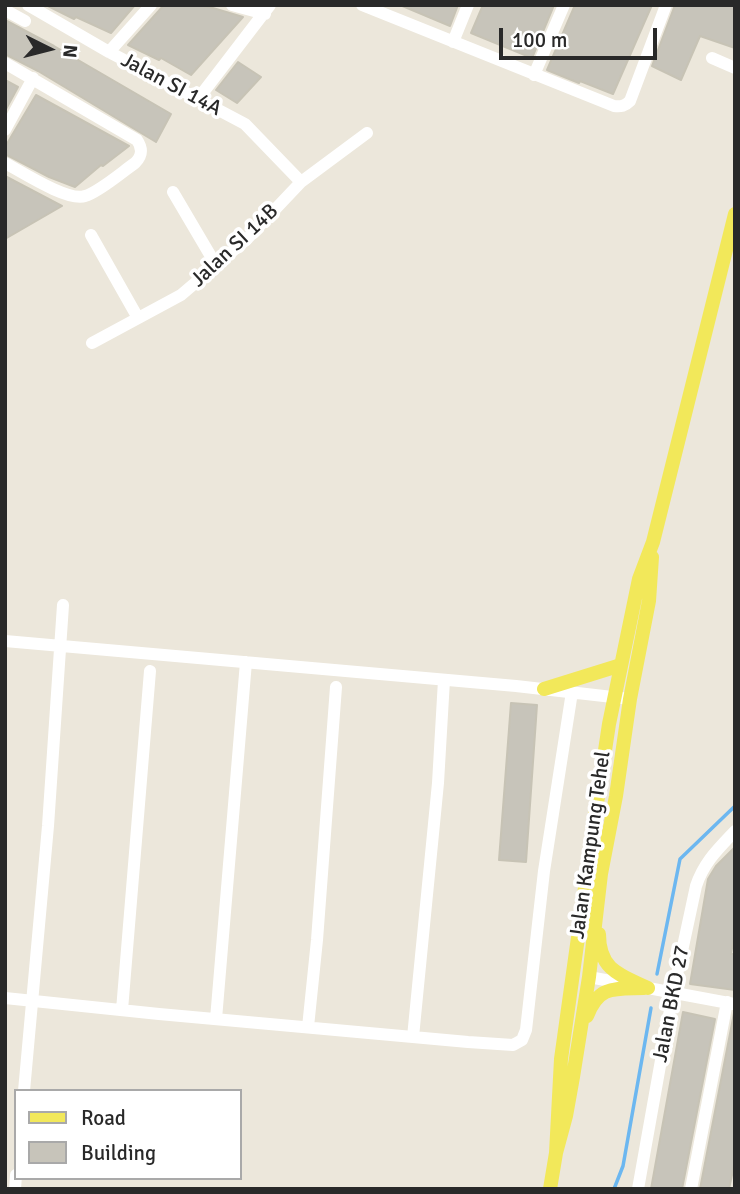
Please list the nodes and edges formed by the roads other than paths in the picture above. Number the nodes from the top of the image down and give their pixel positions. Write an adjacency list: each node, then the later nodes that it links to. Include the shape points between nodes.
1 (28, 5): 12 (street, Jalan SI 14A)
2 (150, 5): 12 (street)
3 (232, 5): 8 (street)
4 (468, 5): 11 (street)
5 (564, 5): 16 (street)
6 (666, 5): 16 (street, via 626,105 614,106)
7 (366, 6): 11 (street)
8 (268, 9): 18 (street)
9 (5, 10): 10 (street)
10 (25, 21)
11 (453, 42): 16 (street)
12 (109, 52): 18 (street, Jalan SI 14A)
13 (712, 58): 15 (street)
14 (5, 63): 17 (street)
15 (735, 68)
16 (534, 75)
17 (33, 78): 19 (street); 21 (street, via 137,140 140,158 79,197 66,195)
18 (198, 99): 22 (street, Jalan SI 14A, via 245,124)
19 (5, 130)
20 (367, 133): 22 (street, Jalan SI 14B)
21 (5, 163)
22 (301, 182): 26 (street, Jalan SI 14B)
23 (173, 191): 26 (street)
24 (735, 214): 29 (main road, Jalan Kampung Tehel)
25 (92, 236): 27 (street)
26 (216, 265): 27 (street, Jalan SI 14B, via 181,295)
27 (138, 318): 28 (street, Jalan SI 14B)
28 (92, 343)
29 (653, 542): 34 (main road, Jalan Kampung Tehel, via 639,579); 41 (main road, Jalan Kampung Tehel, via 647,611)
30 (63, 604): 32 (street)
31 (5, 641): 32 (street)
32 (59, 645): 33 (street); 49 (street)
33 (246, 662): 36 (street); 52 (street)
34 (621, 665): 38 (main road); 40 (main road, Jalan Kampung Tehel)
35 (150, 671): 51 (street)
36 (444, 680): 38 (street); 54 (street)
37 (336, 687): 53 (street)
38 (544, 689): 39 (street)
39 (572, 692): 40 (street); 54 (street, via 522,1040 513,1045)
40 (614, 697): 41 (street); 42 (main road, Jalan Kampung Tehel)
41 (630, 699): 44 (main road, Jalan Kampung Tehel)
42 (594, 823): 45 (main road, via 582,952); 55 (main road, Jalan Kampung Tehel)
43 (735, 831): 47 (street, Jalan BKD 27, via 701,871)
44 (601, 874): 45 (main road, Jalan Kampung Tehel); 46 (main road, via 600,950 614,971)
45 (589, 977): 46 (street); 55 (main road, via 576,992); 56 (main road, Jalan Kampung Tehel)
46 (649, 988): 47 (street); 56 (main road, via 610,990 592,1002)
47 (673, 993): 50 (street); 60 (street, Jalan BKD 27)
48 (5, 998): 49 (street)
49 (32, 1001): 51 (street); 57 (street)
50 (731, 1003): 61 (street)
51 (122, 1010): 52 (street)
52 (216, 1019): 53 (street)
53 (308, 1027): 54 (street)
54 (413, 1037)
55 (561, 1059): 58 (main road, Jalan Kampung Tehel)
56 (573, 1077): 58 (main road, Jalan Kampung Tehel)
57 (24, 1089)
58 (556, 1153): 59 (main road, Jalan Kampung Tehel)
59 (550, 1189)
60 (638, 1189)
61 (691, 1189)

